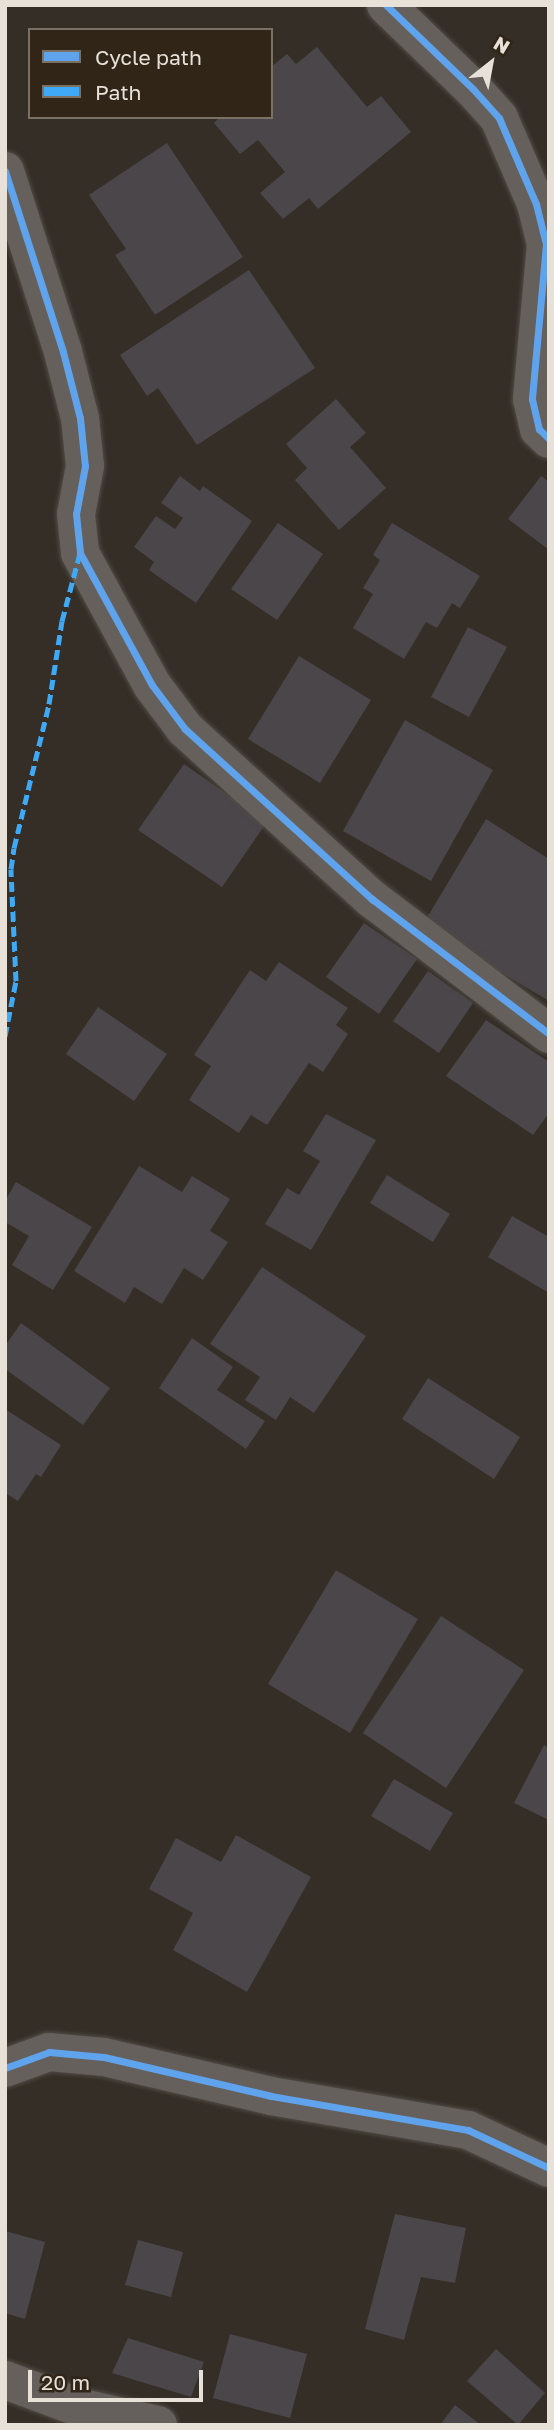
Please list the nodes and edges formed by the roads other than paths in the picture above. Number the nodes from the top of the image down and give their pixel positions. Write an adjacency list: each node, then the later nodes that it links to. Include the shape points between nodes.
1 (386, 5): 3 (street, via 499,118 536,204 547,244 532,399 539,429)
2 (5, 171): 4 (street, via 80,418 85,466 76,514 80,553 152,685 185,729 372,899)
3 (549, 439)
4 (549, 1034)
5 (5, 2068): 6 (street, via 49,2052 104,2057 271,2096 468,2130)
6 (549, 2168)
7 (5, 2380): 8 (street, via 78,2407)
8 (158, 2425)

